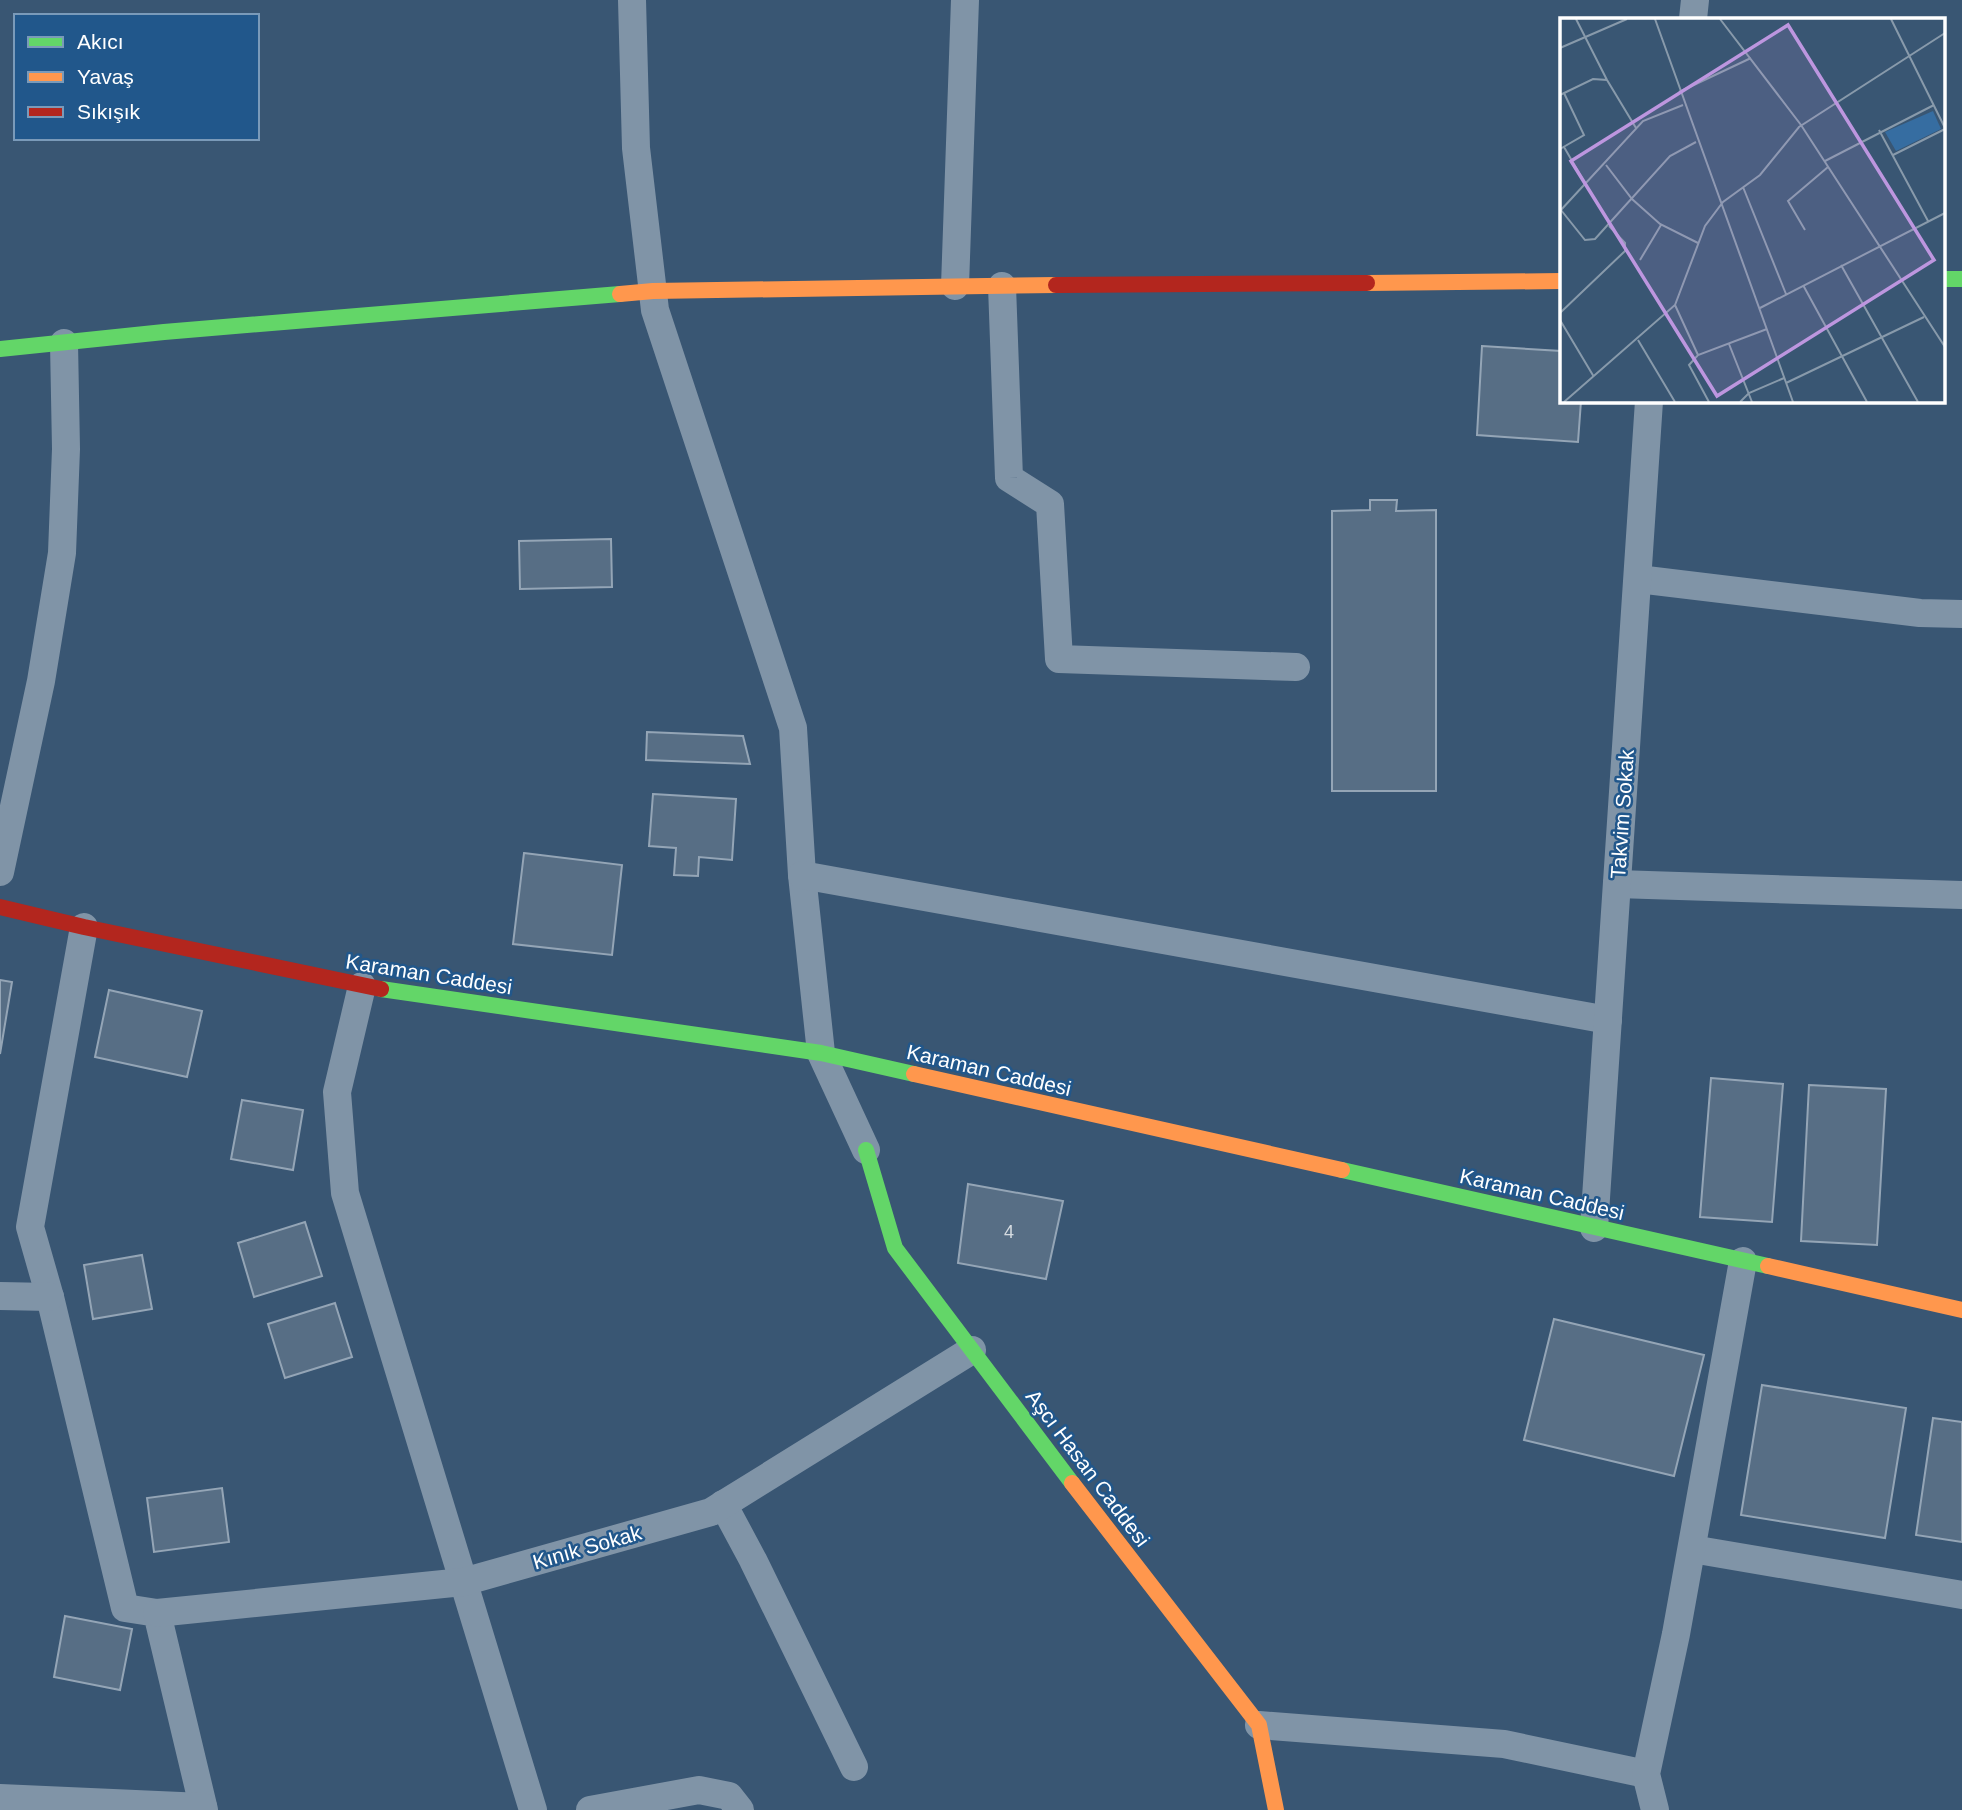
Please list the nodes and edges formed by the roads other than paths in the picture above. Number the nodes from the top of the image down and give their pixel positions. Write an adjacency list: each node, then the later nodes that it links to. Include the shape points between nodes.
1 (632, 0): 10 (street, via 636,148)
2 (965, 0): 8 (street)
3 (1695, 0): 4 (street)
4 (1693, 18)
5 (1944, 279): 6 (street)
6 (1962, 279)
7 (1560, 281): 9 (street)
8 (955, 286): 9 (street); 10 (street)
9 (1002, 286): 16 (street, via 1009,478 1050,503 1059,659)
10 (653, 292): 11 (street); 18 (street, via 655,310 793,728)
11 (64, 342): 12 (street); 17 (street, via 62,553 41,681)
12 (0, 349)
13 (1649, 402): 14 (street, Takvim Sokak)
14 (1637, 579): 15 (street, via 1920,613); 19 (street, Takvim Sokak)
15 (1962, 614)
16 (1296, 667)
17 (0, 872)
18 (802, 876): 24 (street); 25 (street)
19 (1617, 884): 20 (street); 24 (street, Takvim Sokak)
20 (1962, 895)
21 (0, 906): 22 (street, Karaman Caddesi)
22 (84, 928): 23 (street, Karaman Caddesi); 30 (street, via 30,1227)
23 (362, 986): 25 (street, Karaman Caddesi); 35 (street, via 337,1092 345,1193)
24 (1608, 1020): 27 (street, Takvim Sokak)
25 (821, 1053): 26 (street); 27 (street, Karaman Caddesi)
26 (866, 1150): 32 (street, Aşcı Hasan Caddesi, via 895,1248)
27 (1594, 1228): 28 (street, Karaman Caddesi)
28 (1743, 1261): 31 (street, Karaman Caddesi); 34 (street)
29 (0, 1296): 30 (street)
30 (50, 1297): 37 (street, Kınık Sokak, via 125,1608)
31 (1962, 1310)
32 (972, 1350): 33 (street, Kınık Sokak); 38 (street, Aşcı Hasan Caddesi)
33 (723, 1504): 35 (street, Kınık Sokak, via 711,1512); 39 (street)
34 (1692, 1549): 36 (street); 40 (street)
35 (463, 1582): 37 (street, Kınık Sokak); 43 (street)
36 (1962, 1595)
37 (158, 1613): 42 (street)
38 (1259, 1725): 40 (street, via 1504,1744); 46 (street, Aşcı Hasan Caddesi)
39 (854, 1767)
40 (1647, 1774): 47 (street)
41 (0, 1797): 42 (street)
42 (204, 1809)
43 (533, 1810)
44 (590, 1810): 45 (street, via 699,1790 729,1796)
45 (740, 1810)
46 (1276, 1810)
47 (1655, 1810)

